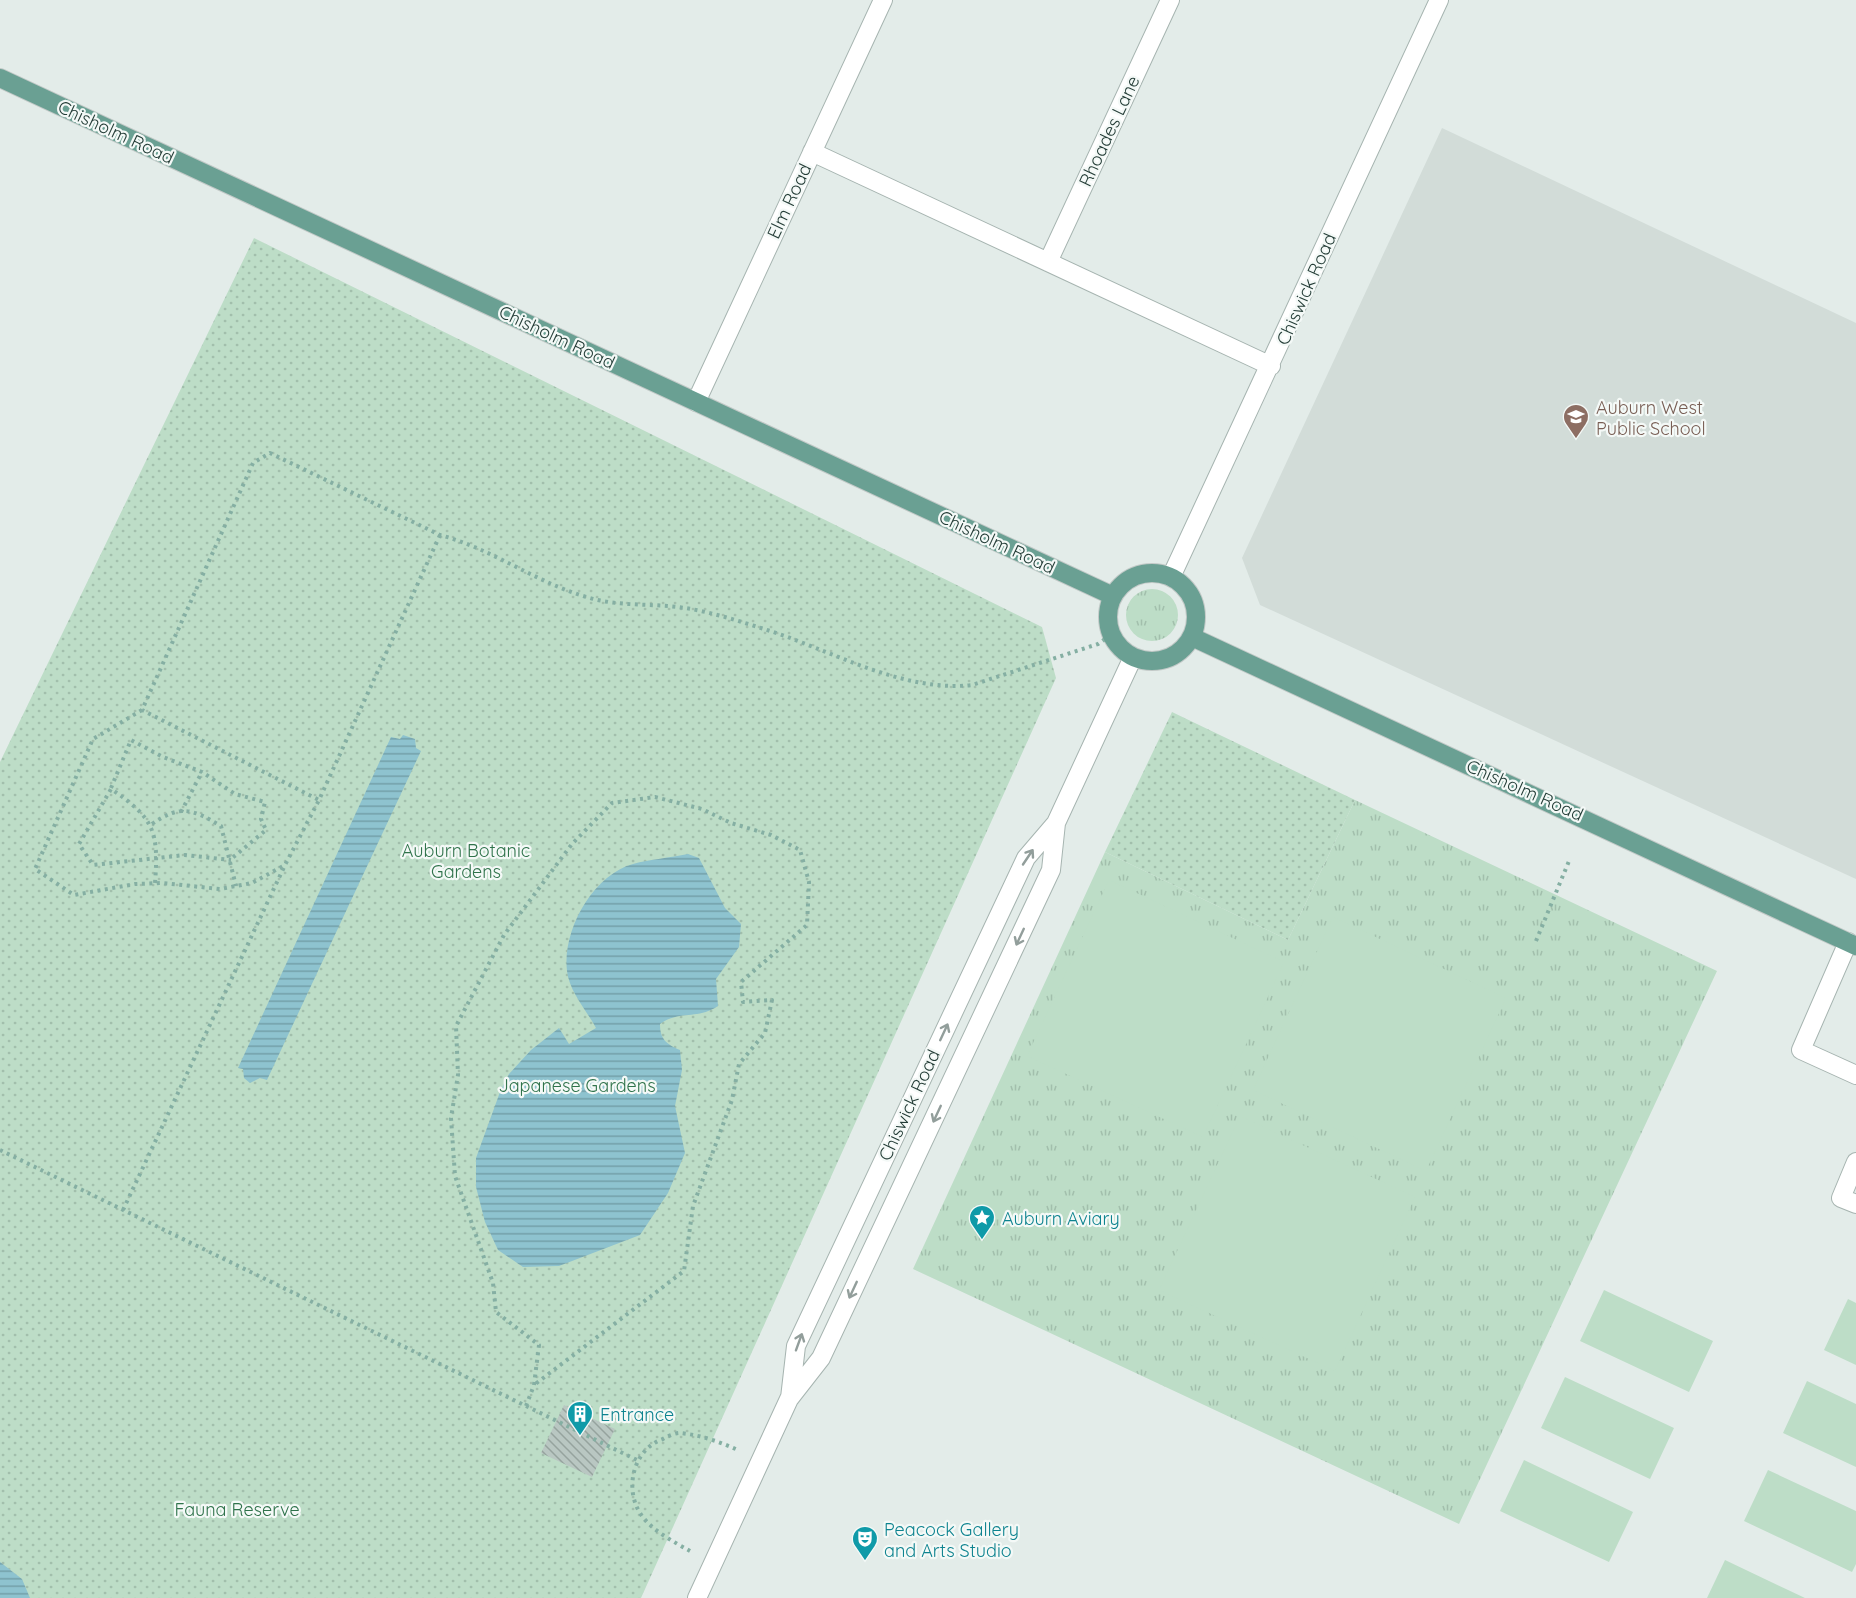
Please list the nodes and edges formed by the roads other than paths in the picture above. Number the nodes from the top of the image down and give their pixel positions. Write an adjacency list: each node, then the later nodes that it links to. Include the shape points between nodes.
1 (883, 0): 5 (street, Elm Road)
2 (1170, 0): 6 (street, Rhoades Lane)
3 (1439, 0): 7 (street, Chiswick Road)
4 (0, 78): 8 (main road, Chisholm Road)
5 (812, 152): 6 (street); 8 (street, Elm Road)
6 (1048, 262): 7 (street)
7 (1271, 366): 9 (street, Chiswick Road)
8 (696, 402): 10 (main road, Chisholm Road)
9 (1171, 576): 10 (main road, via 1145,573 1121,585); 11 (main road, via 1191,596 1196,616)
10 (1113, 596): 12 (main road, via 1108,621 1112,634)
11 (1192, 637): 12 (main road, via 1173,656 1146,661); 14 (main road, Chisholm Road)
12 (1133, 657): 13 (street, Chiswick Road)
13 (1056, 823): 18 (street, Chiswick Road, one-way to 18, via 1051,870 821,1358); 18 (street, Chiswick Road, one-way to 13, via 796,1346 1026,858)
14 (1852, 944): 15 (street, via 1801,1050)
15 (1856, 1075)
16 (1856, 1162): 17 (street, via 1841,1197)
17 (1856, 1204)
18 (789, 1399): 19 (street, Chiswick Road, via 712,1562)
19 (700, 1597)

